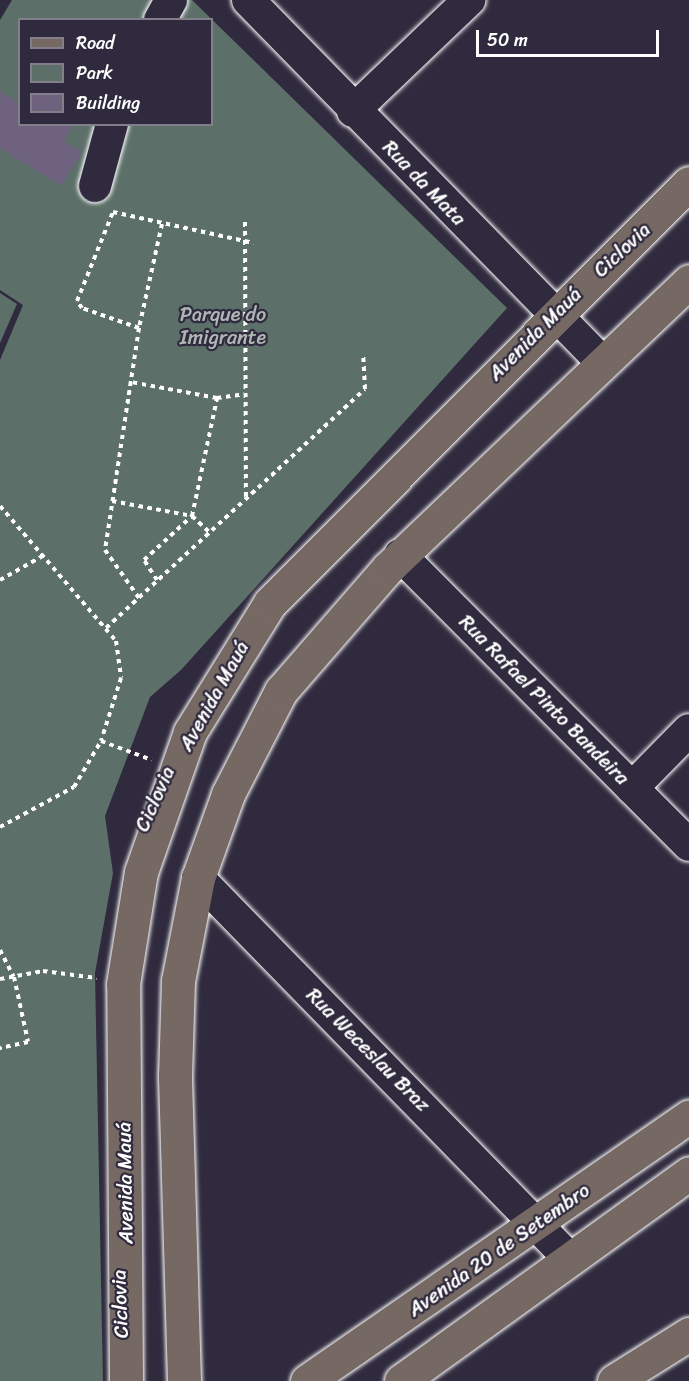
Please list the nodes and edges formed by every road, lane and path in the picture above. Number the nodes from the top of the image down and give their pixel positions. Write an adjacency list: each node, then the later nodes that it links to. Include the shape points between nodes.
1 (171, 0): 4 (street)
2 (248, 0): 5 (street, Rua da Mata)
3 (469, 0): 5 (street)
4 (161, 18)
5 (353, 111): 14 (street, Rua da Mata)
6 (111, 126): 8 (street)
7 (689, 183): 14 (main road, Avenida Mauá)
8 (95, 186)
9 (245, 222): 11 (path)
10 (162, 224): 11 (path); 15 (path); 15 (path, via 113,212 77,301 95,314)
11 (242, 243): 12 (path); 19 (path)
12 (254, 243)
13 (689, 281): 17 (main road)
14 (553, 315): 17 (street, Rua da Mata); 34 (main road, Avenida Mauá, via 270,603 189,732)
15 (139, 328): 18 (path)
16 (363, 353): 21 (path, via 365,389)
17 (603, 363): 27 (main road)
18 (131, 382): 20 (path); 22 (path)
19 (244, 394): 20 (path); 21 (path)
20 (217, 398): 24 (path)
21 (246, 499): 25 (path)
22 (112, 501): 24 (path); 30 (path, via 105,550)
23 (0, 506): 26 (path)
24 (192, 516): 25 (path); 29 (path, via 144,560)
25 (210, 532): 29 (path)
26 (46, 554): 28 (path); 31 (path)
27 (400, 555): 35 (street, Rua Rafael Pinto Bandeira); 38 (main road, via 281,691 228,794)
28 (0, 580)
29 (157, 580): 30 (path)
30 (139, 598): 31 (path)
31 (106, 628): 33 (path, via 116,641 121,678)
32 (689, 730): 35 (street)
33 (101, 741): 34 (path); 36 (path, via 74,787)
34 (175, 770): 42 (main road, Avenida Mauá, via 141,872)
35 (632, 788): 37 (street, Rua Rafael Pinto Bandeira)
36 (0, 827)
37 (689, 844)
38 (198, 878): 46 (street, Rua Weceslau Braz); 50 (main road, via 178,981 175,1076)
39 (0, 950): 40 (path)
40 (14, 977): 41 (path); 42 (path, via 43,971); 43 (path, via 28,1042)
41 (0, 979)
42 (123, 984): 49 (main road, Avenida Mauá)
43 (0, 1048)
44 (689, 1116): 46 (main road, Avenida 20 de Setembro)
45 (689, 1173): 47 (main road)
46 (539, 1223): 47 (street, Rua Weceslau Braz); 51 (main road, Avenida 20 de Setembro)
47 (569, 1258): 52 (main road)
48 (689, 1334): 53 (main road)
49 (126, 1381)
50 (184, 1381)
51 (307, 1381)
52 (401, 1381)
53 (614, 1381)

